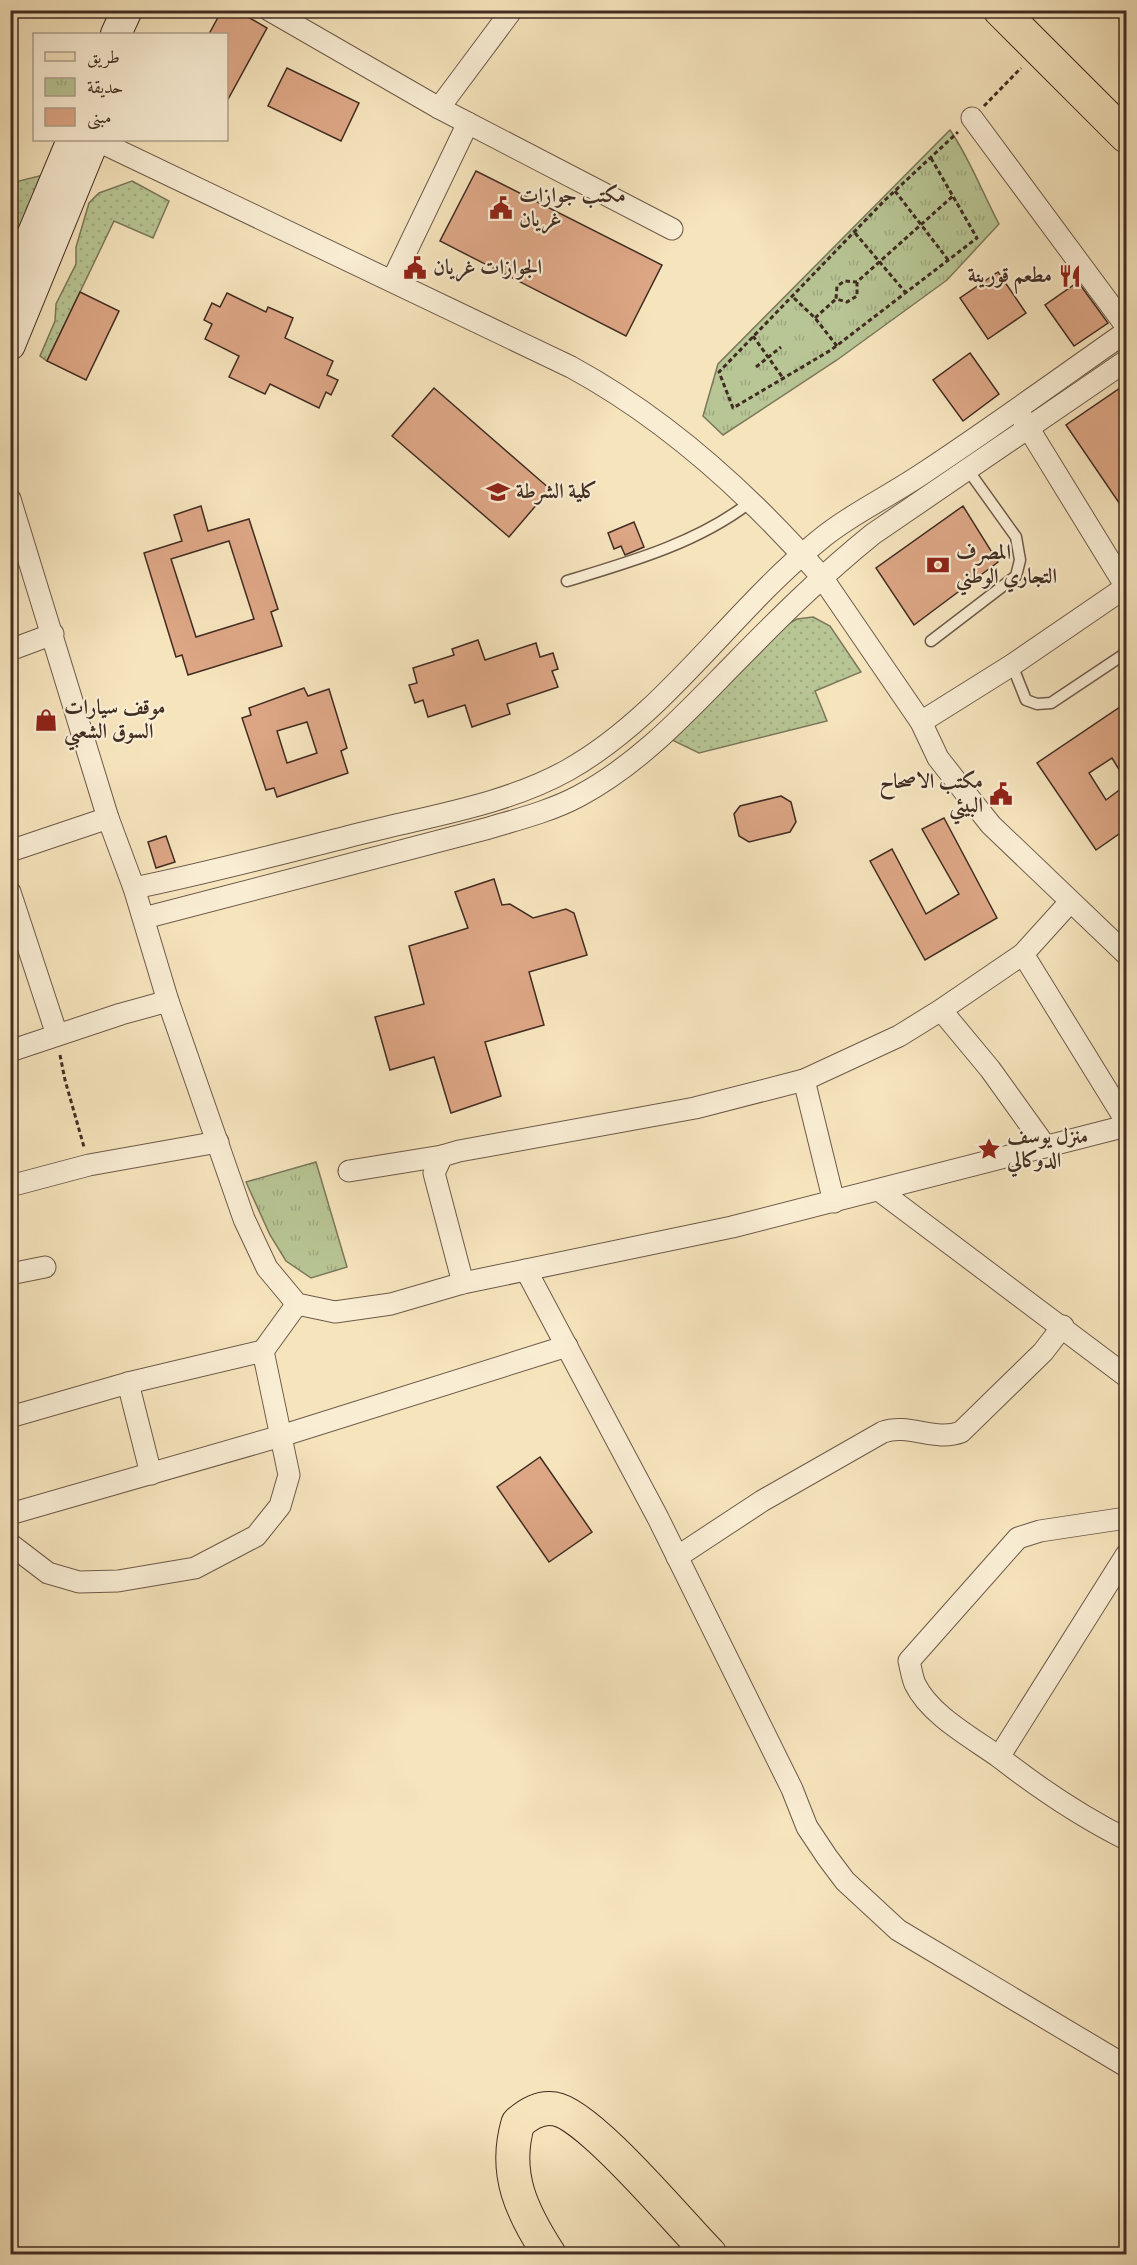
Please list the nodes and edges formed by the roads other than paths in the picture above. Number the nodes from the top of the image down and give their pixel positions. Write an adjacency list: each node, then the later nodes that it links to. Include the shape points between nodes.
1 (127, 10): 6 (main road)
2 (147, 10): 7 (main road)
3 (269, 10): 8 (street)
4 (512, 10): 8 (street)
5 (1000, 10): 11 (main road)
6 (116, 33)
7 (137, 33)
8 (439, 108): 10 (street)
9 (972, 118): 18 (street)
10 (468, 123): 15 (street); 16 (street)
11 (1126, 136)
12 (72, 141): 17 (main road)
13 (94, 141): 17 (main road)
14 (97, 141): 16 (street)
15 (672, 229)
16 (392, 281): 26 (street, via 606,386 682,441)
17 (15, 290): 20 (main road)
18 (1126, 326)
19 (1126, 333): 22 (street)
20 (10, 345)
21 (1126, 361): 23 (street)
22 (1016, 409): 23 (street); 27 (street, via 818,540)
23 (1029, 428): 24 (street); 30 (street)
24 (968, 470): 28 (street, via 873,534); 32 (lane, via 1016,537 1020,560 1016,576)
25 (10, 499): 31 (street)
26 (749, 503): 27 (street); 29 (lane, via 731,517 657,552)
27 (802, 555): 28 (street); 37 (street, via 644,714 612,741 568,770 526,790)
28 (821, 576): 36 (street); 39 (street, via 654,744 578,797)
29 (567, 581)
30 (1126, 587): 35 (street)
31 (53, 634): 33 (street); 38 (street)
32 (931, 641)
33 (10, 650)
34 (1126, 653): 35 (lane, via 1051,703 1026,700)
35 (1012, 665): 36 (street)
36 (921, 722): 43 (street, via 938,758 979,810)
37 (482, 804): 39 (street); 41 (street)
38 (108, 818): 40 (street); 41 (street)
39 (489, 828): 44 (street)
40 (10, 851)
41 (134, 888): 44 (street)
42 (10, 892): 49 (street)
43 (1070, 902): 45 (street); 46 (street)
44 (144, 918): 47 (street)
45 (1023, 954): 48 (street); 52 (street)
46 (1126, 954)
47 (168, 1001): 49 (street); 54 (street)
48 (941, 1010): 51 (street, via 899,1036); 55 (street, via 990,1069)
49 (57, 1035): 50 (street)
50 (10, 1051)
51 (804, 1080): 56 (street, via 695,1108); 60 (street)
52 (1126, 1121)
53 (1126, 1126): 55 (street)
54 (218, 1142): 58 (street, via 89,1165); 65 (street, via 244,1219 267,1268)
55 (1046, 1147): 59 (street)
56 (442, 1156): 57 (street); 64 (street, via 434,1173)
57 (349, 1171)
58 (10, 1186)
59 (880, 1191): 60 (street); 66 (street)
60 (834, 1202): 62 (street)
61 (45, 1267): 63 (street)
62 (526, 1270): 64 (street); 67 (street)
63 (10, 1274)
64 (463, 1283): 65 (street, via 392,1304 335,1312)
65 (297, 1304): 68 (street)
66 (1063, 1326): 69 (street); 77 (street, via 961,1432 948,1437 897,1430 884,1432 762,1501)
67 (567, 1346): 72 (street); 77 (street)
68 (263, 1351): 70 (street); 72 (street)
69 (1126, 1376)
70 (128, 1383): 71 (street); 73 (street)
71 (10, 1417)
72 (281, 1436): 73 (street); 76 (street, via 289,1475 280,1506 256,1536 195,1568 118,1581 79,1582 48,1573)
73 (152, 1474): 74 (street)
74 (10, 1514)
75 (1126, 1518): 79 (street, via 1018,1538 909,1661 922,1696)
76 (10, 1545)
77 (677, 1557): 81 (street, via 807,1827 845,1881 898,1930)
78 (1125, 1559): 79 (street)
79 (999, 1757): 80 (street, via 1086,1820)
80 (1126, 1839)
81 (1126, 2066)
82 (549, 2254): 83 (main road, via 522,2205 511,2162 518,2123 546,2108 558,2109 594,2133)
83 (710, 2254)

